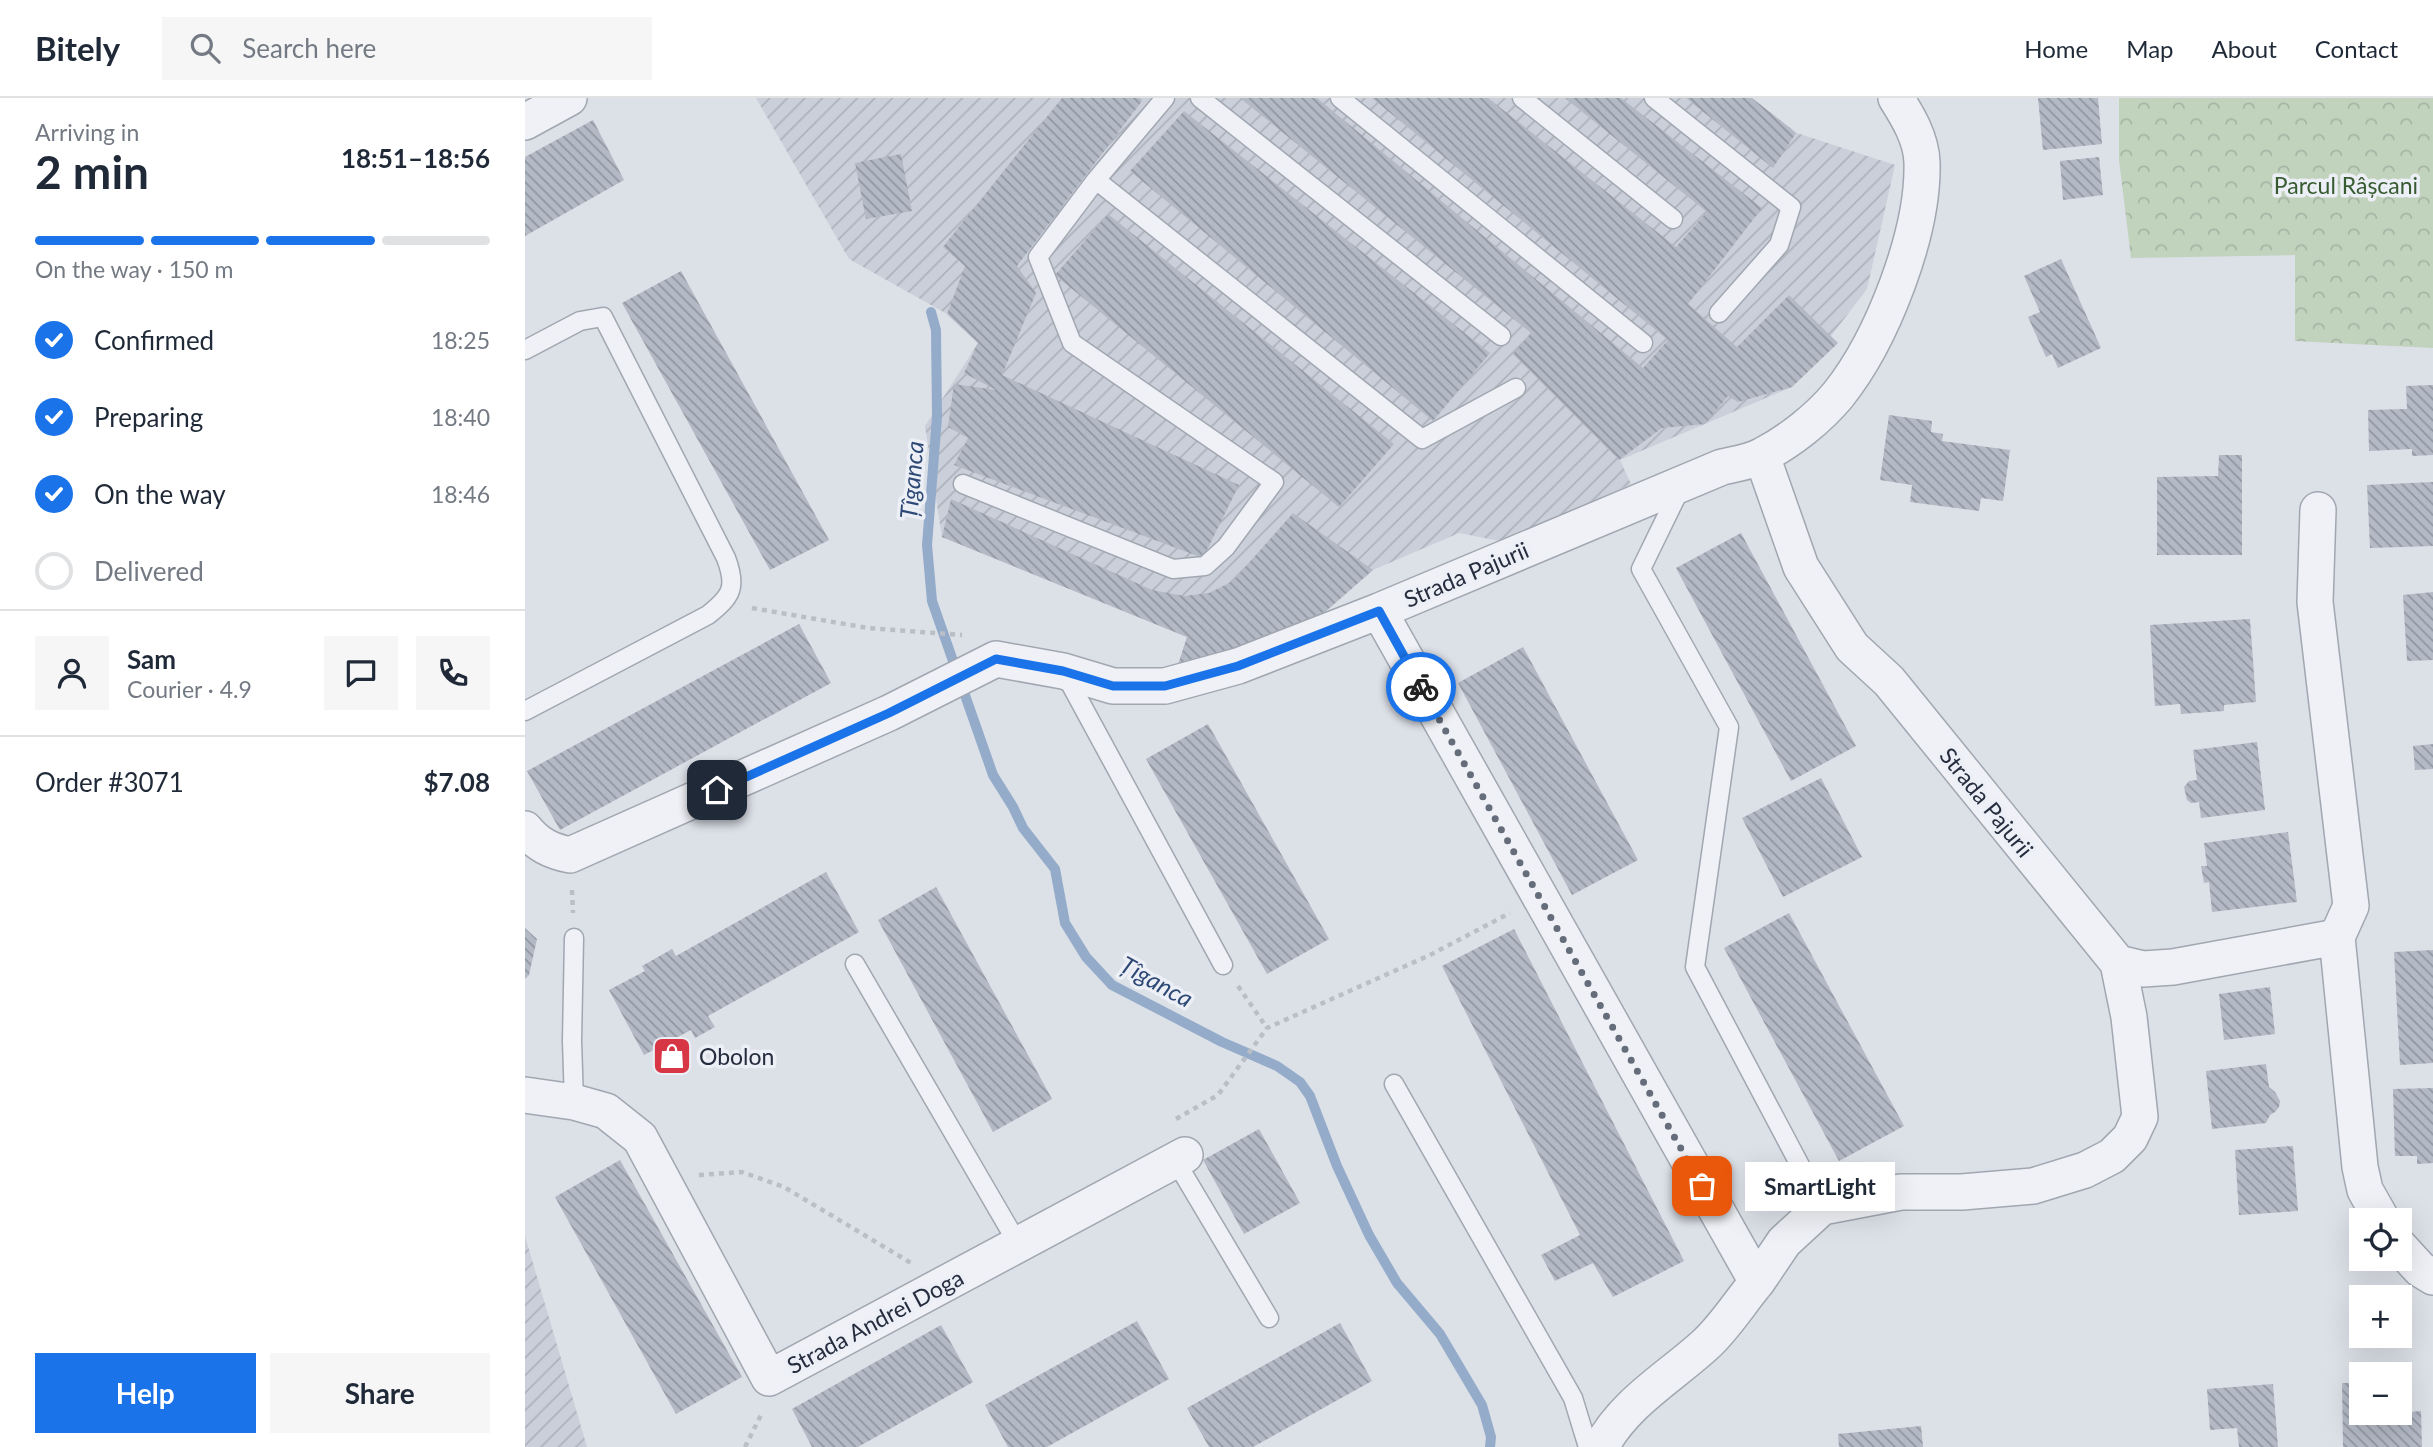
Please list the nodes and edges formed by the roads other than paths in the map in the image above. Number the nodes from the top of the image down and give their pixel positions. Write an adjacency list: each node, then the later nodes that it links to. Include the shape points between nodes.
1 (569, 98): 8 (street)
2 (1165, 98): 9 (lane)
3 (1200, 98): 12 (lane)
4 (1340, 98): 13 (lane)
5 (1522, 98): 10 (lane)
6 (1654, 98): 11 (lane, via 1791,207 1779,245)
7 (1896, 98): 16 (street, Strada Pajurii, via 1918,139 1922,161 1918,209 1906,259 1867,354 1837,396 1803,428)
8 (525, 122)
9 (1096, 180): 15 (lane, via 1422,439); 17 (lane, via 1038,257 1072,343 1275,482 1226,547 1205,566 1173,569)
10 (1673, 219)
11 (1719, 313)
12 (1501, 337)
13 (1643, 343)
14 (525, 349): 22 (lane, via 580,321 603,317 732,574 732,591 709,615)
15 (1516, 388)
16 (1762, 456): 18 (street, Strada Pajurii); 26 (street, Strada Pajurii, via 1801,568 1844,636 1889,681)
17 (963, 484)
18 (1683, 484): 20 (street, Strada Pajurii); 33 (lane, via 1641,569 1729,727 1695,967)
19 (2318, 510): 24 (street, via 2315,602 2351,906)
20 (1379, 611): 21 (street, via 1238,666 1165,686 1113,686); 38 (street, Strada Pajurii)
21 (1063, 671): 23 (street, via 996,659 570,855 549,850); 28 (lane)
22 (525, 711)
23 (525, 829)
24 (2337, 937): 26 (street, via 2173,967 2143,969); 34 (street, via 2360,1167)
25 (574, 938): 31 (lane)
26 (2118, 963): 33 (street, Strada Pajurii, via 2140,1117 2130,1138 2112,1156 2085,1170 2033,1186 1901,1192)
27 (855, 964): 35 (lane)
28 (1223, 965)
29 (1394, 1084): 40 (lane, via 1573,1398)
30 (525, 1095): 31 (street, Strada Andrei Doga)
31 (574, 1102): 35 (street, Strada Andrei Doga, via 606,1111 641,1138 769,1378)
32 (1180, 1157): 35 (street, Strada Andrei Doga); 39 (lane)
33 (1822, 1207): 38 (street, via 1784,1242)
34 (2375, 1208)
35 (1018, 1244)
36 (2412, 1260): 37 (street)
37 (2433, 1278)
38 (1757, 1282): 41 (street, via 1707,1343 1619,1420)
39 (1269, 1318)
40 (1588, 1447)
41 (1601, 1447)

